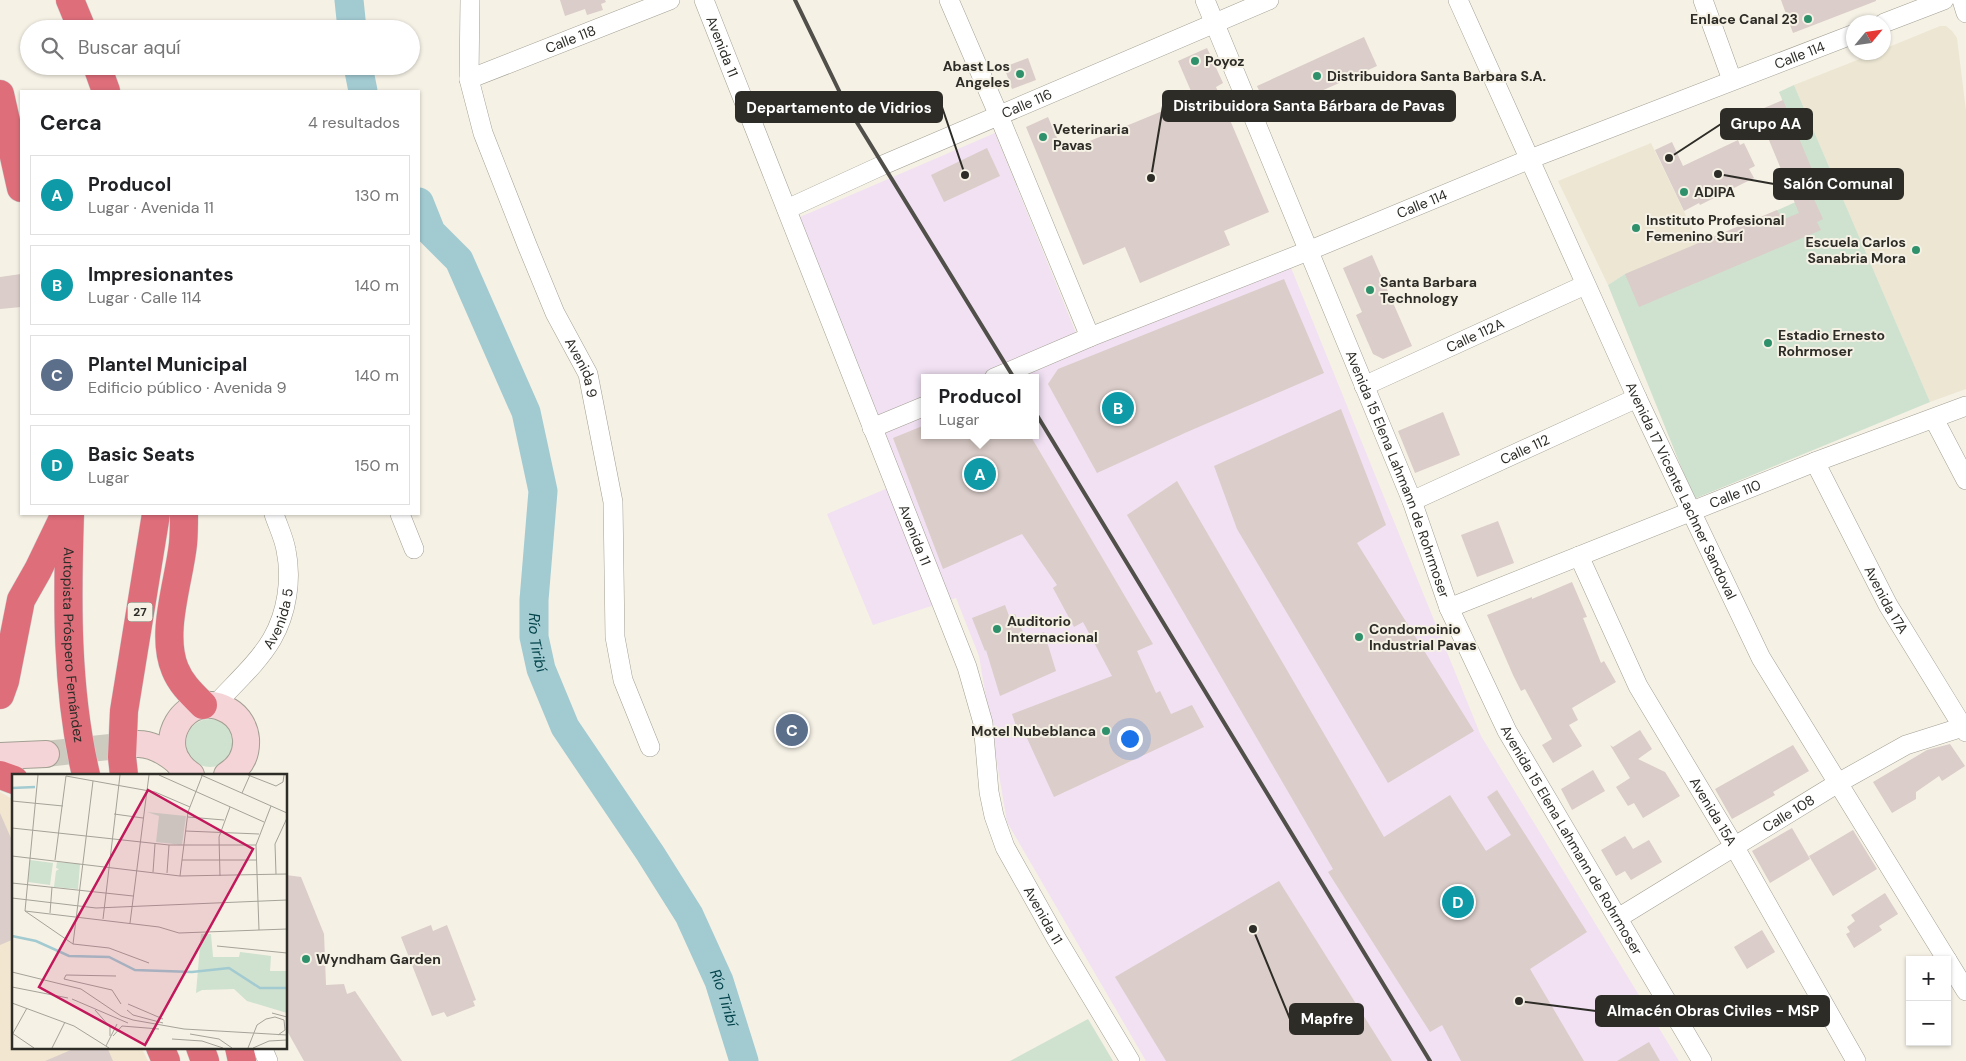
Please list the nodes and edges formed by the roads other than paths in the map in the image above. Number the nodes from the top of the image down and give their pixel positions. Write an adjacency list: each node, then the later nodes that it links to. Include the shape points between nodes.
1 (70, 0): 13 (highway)
2 (470, 0): 18 (street, Avenida 9)
3 (670, 0): 18 (street, Calle 118)
4 (704, 0): 25 (street, Avenida 11)
5 (949, 0): 22 (street)
6 (1204, 0): 15 (street, Avenida 15 Elena Lahmann de Rohrmoser)
7 (1269, 0): 15 (street, Calle 116)
8 (1458, 0): 23 (street, Avenida 17 Vicente Lachner Sandoval)
9 (1703, 0): 19 (street)
10 (1944, 0): 14 (street)
11 (1962, 0): 12 (street)
12 (1966, 14)
13 (78, 20)
14 (1891, 20)
15 (1215, 24): 22 (street, Calle 116); 26 (street, Avenida 15 Elena Lahmann de Rohrmoser)
16 (1846, 37): 19 (street, Calle 114)
17 (100, 75): 20 (highway)
18 (469, 79): 53 (street, Avenida 9, via 483,133 526,245 588,374 613,502 615,637 623,680)
19 (1732, 80): 23 (street, Calle 114)
20 (106, 90)
21 (0, 94): 24 (highway)
22 (999, 116): 25 (street, Calle 116); 28 (street)
23 (1530, 159): 26 (street, Calle 114); 27 (street, Avenida 17 Vicente Lachner Sandoval)
24 (20, 184)
25 (787, 209): 35 (street, Avenida 11)
26 (1308, 251): 28 (street, Calle 114); 30 (street, Avenida 15 Elena Lahmann de Rohrmoser)
27 (1585, 285): 30 (street, Calle 112A); 31 (street, Avenida 17 Vicente Lachner Sandoval)
28 (1090, 336): 29 (street, Calle 114)
29 (1003, 374)
30 (1364, 386): 38 (street, Avenida 15 Elena Lahmann de Rohrmoser)
31 (1637, 398): 38 (street, Calle 112); 39 (street, Avenida 17 Vicente Lachner Sandoval)
32 (1966, 406): 34 (street, Calle 110)
33 (921, 408): 35 (street)
34 (1934, 418): 36 (street, Calle 110); 37 (street)
35 (872, 428): 79 (street, Avenida 11, via 977,696 983,723 989,792 1005,847)
36 (1815, 462): 39 (street, Calle 110); 52 (street, Avenida 17A, via 1888,605)
37 (1966, 480)
38 (1412, 501): 48 (street, Avenida 15 Elena Lahmann de Rohrmoser)
39 (1691, 512): 47 (street, Calle 110); 63 (street, Avenida 17 Vicente Lachner Sandoval, via 1761,658)
40 (65, 515): 49 (highway, via 21,600)
41 (70, 515): 58 (highway, Autopista Próspero Fernández, via 67,592 72,698)
42 (156, 515): 59 (highway, 27, via 124,711)
43 (184, 515): 50 (highway, via 169,641 180,679)
44 (274, 515): 50 (street, Avenida 5, via 286,550 289,575 285,609 272,639 254,663)
45 (400, 515): 46 (street)
46 (414, 549)
47 (1579, 556): 48 (street, Calle 110); 64 (street, Avenida 15A, via 1638,686)
48 (1449, 608): 65 (street, Avenida 15 Elena Lahmann de Rohrmoser, via 1507,731)
49 (0, 695)
50 (209, 705): 51 (street, via 188,712); 56 (street, via 232,713 239,720 246,737)
51 (177, 724): 57 (street, via 172,743 174,753); 57 (street, via 138,744 161,750)
52 (1965, 728): 63 (street, Calle 108, via 1906,745)
53 (650, 747)
54 (46, 754): 55 (street)
55 (0, 756)
56 (246, 765): 60 (street)
57 (184, 768)
58 (86, 774)
59 (124, 774)
60 (228, 774)
61 (0, 775): 62 (highway)
62 (12, 779)
63 (1838, 783): 64 (street, Calle 108); 66 (street, Avenida 17 Vicente Lachner Sandoval)
64 (1734, 846): 65 (street, Calle 108); 81 (street, Avenida 15A)
65 (1618, 918): 80 (street, Avenida 15 Elena Lahmann de Rohrmoser)
66 (1945, 956)
67 (1951, 967): 68 (street, Avenida 17 Vicente Lachner Sandoval)
68 (1966, 991)
69 (160, 1048): 74 (highway)
70 (168, 1048): 75 (highway)
71 (200, 1048): 76 (highway)
72 (239, 1048): 77 (highway)
73 (262, 1048): 78 (street)
74 (166, 1061)
75 (173, 1061)
76 (205, 1061)
77 (242, 1061)
78 (268, 1061)
79 (1130, 1061)
80 (1702, 1061)
81 (1856, 1061)

